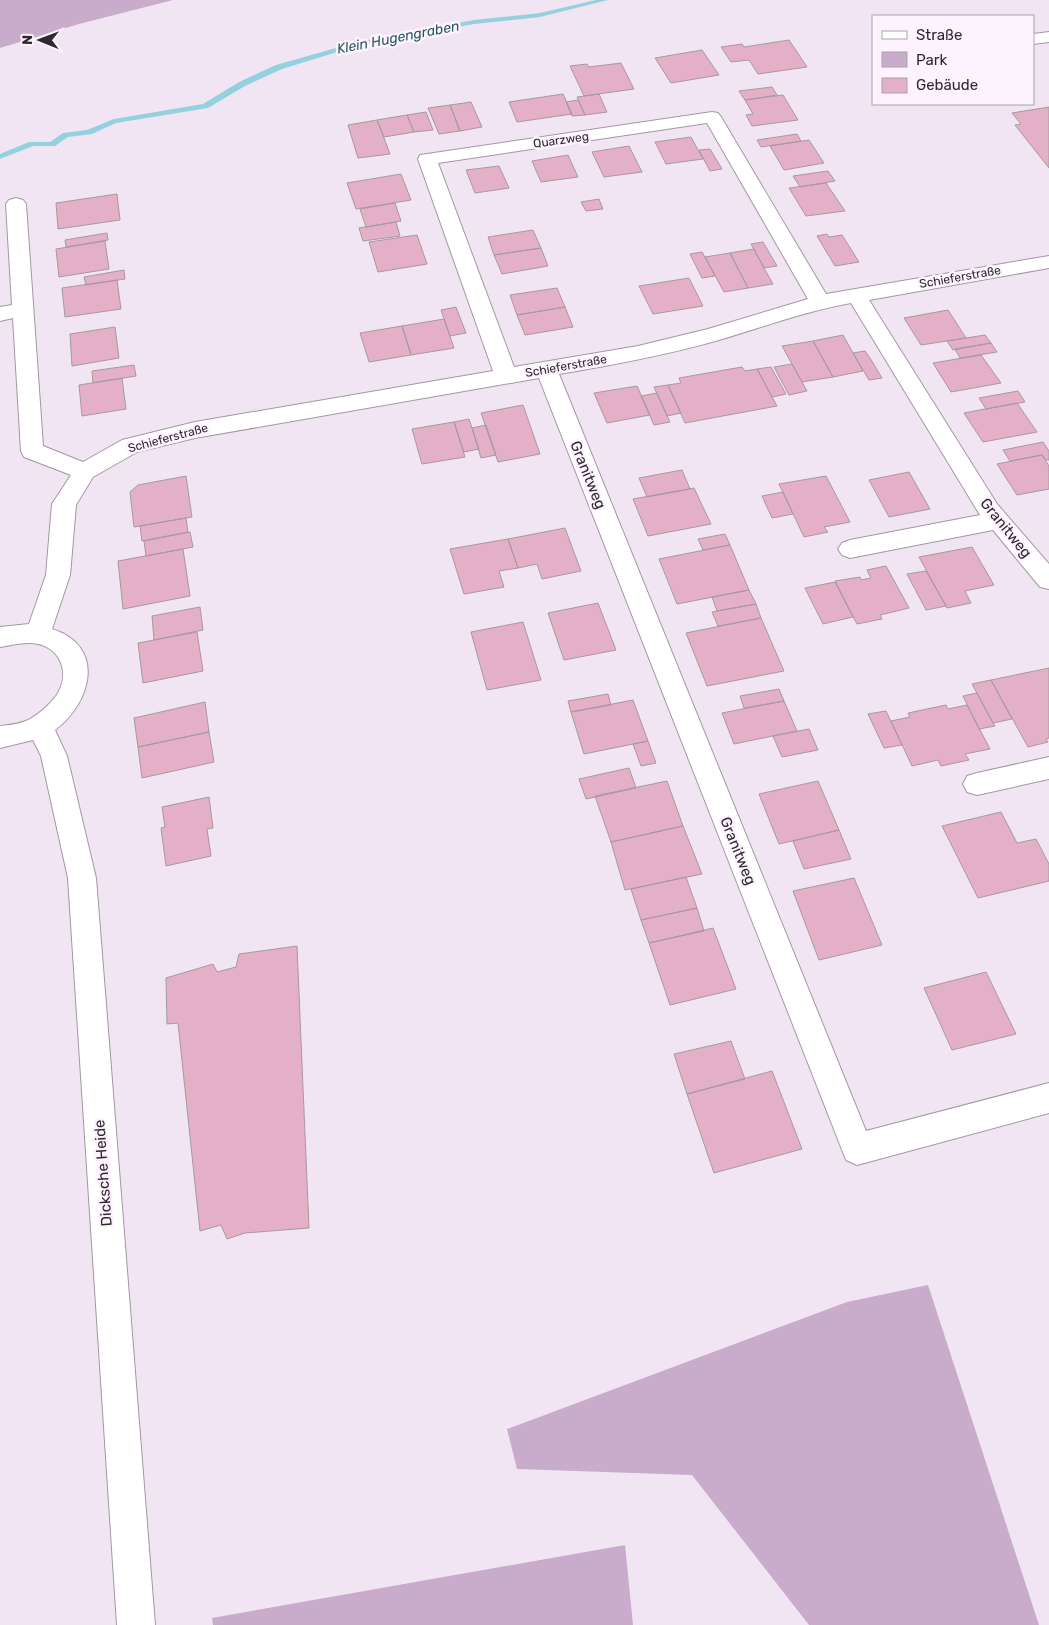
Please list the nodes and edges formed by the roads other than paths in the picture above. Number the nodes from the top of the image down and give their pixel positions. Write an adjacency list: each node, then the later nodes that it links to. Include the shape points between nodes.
1 (1049, 37): 2 (street)
2 (1034, 39)
3 (16, 204): 7 (street)
4 (1049, 262): 5 (street, Schieferstraße)
5 (856, 295): 6 (street, Schieferstraße); 12 (street, Granitweg)
6 (820, 302): 9 (street, Schieferstraße, via 648,351); 10 (street, Quarzweg, via 712,118 427,159)
7 (23, 310): 8 (street); 11 (street, via 32,451)
8 (0, 314)
9 (546, 369): 10 (street, Schieferstraße); 21 (street, Granitweg, via 857,1149)
10 (506, 376): 11 (street, Schieferstraße, via 195,430 130,446)
11 (85, 471): 15 (street, Schieferstraße, via 64,504 58,575)
12 (998, 521): 13 (street); 14 (street, Granitweg)
13 (850, 549)
14 (1049, 580)
15 (38, 634): 16 (street); 17 (street, via 56,640 68,651 76,665 77,681 70,698 58,713)
16 (0, 637)
17 (40, 726): 18 (street); 22 (street, Dicksche Heide, via 54,756 82,878)
18 (0, 737)
19 (1049, 768): 20 (street)
20 (977, 784)
21 (1049, 1098)
22 (136, 1625)

